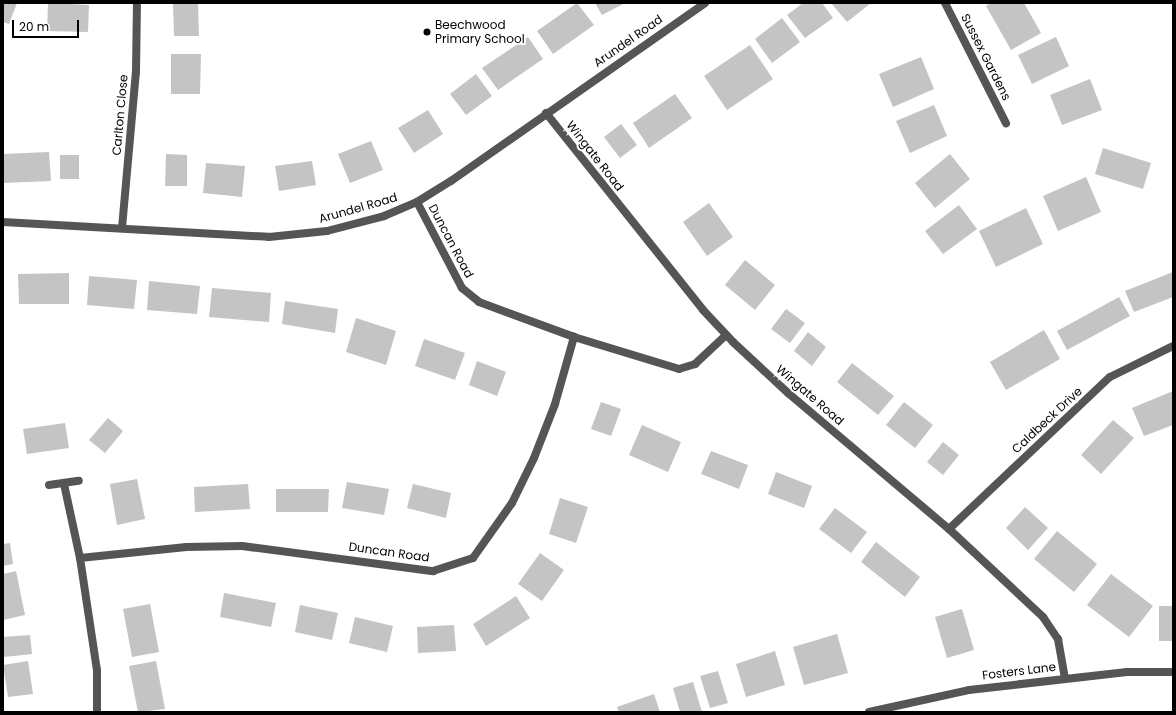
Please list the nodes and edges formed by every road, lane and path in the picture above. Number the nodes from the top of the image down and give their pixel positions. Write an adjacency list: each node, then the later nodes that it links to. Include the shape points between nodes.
1 (137, 3): 8 (street, Carlton Close, via 136,72)
2 (705, 3): 4 (street, Arundel Road)
3 (945, 3): 5 (street, Sussex Gardens)
4 (546, 113): 6 (street, Arundel Road); 9 (street, Wingate Road, via 698,304)
5 (1006, 123)
6 (417, 202): 8 (street, Arundel Road, via 384,216 327,232 269,237); 10 (street, Duncan Road, via 462,288 479,302)
7 (3, 222): 8 (street, Arundel Road)
8 (122, 228)
9 (726, 335): 10 (street, Duncan Road, via 696,364 679,369); 15 (street, Wingate Road, via 788,393)
10 (574, 337): 16 (street, Duncan Road, via 555,404 534,458 512,503 473,558 433,571 242,546 186,547)
11 (1173, 346): 15 (street, Caldbeck Drive, via 1110,377)
12 (79, 481): 13 (street)
13 (64, 484): 14 (street); 16 (street)
14 (49, 485)
15 (949, 528): 18 (street, Wingate Road, via 1043,617 1058,638)
16 (80, 558): 19 (street, via 97,670)
17 (1173, 672): 18 (street, Fosters Lane, via 1127,672)
18 (1065, 678): 20 (street, Fosters Lane, via 969,690)
19 (97, 712)
20 (869, 712)

